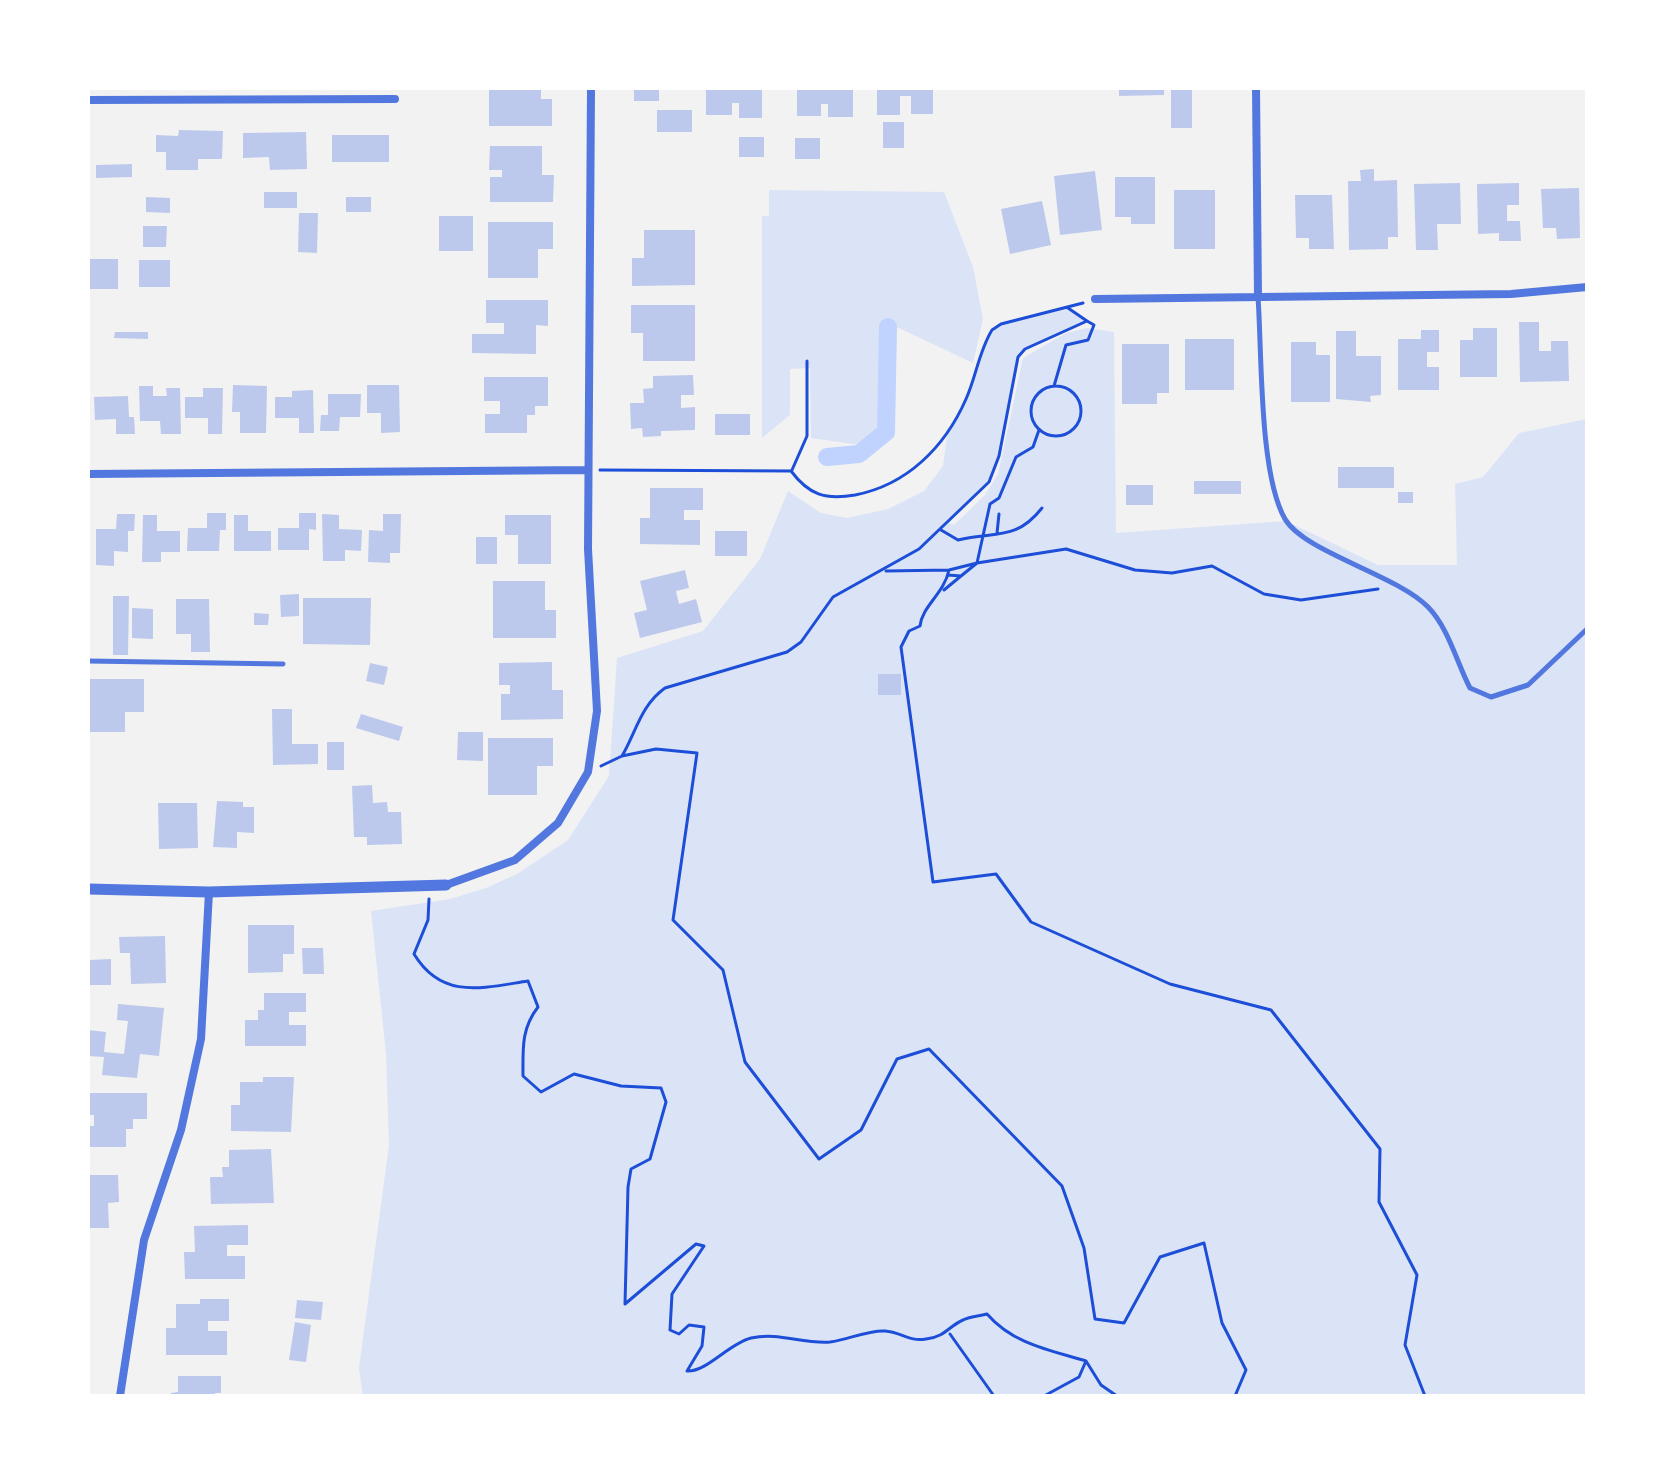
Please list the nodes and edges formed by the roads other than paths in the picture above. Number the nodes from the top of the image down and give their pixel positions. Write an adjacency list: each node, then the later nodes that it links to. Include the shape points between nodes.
1 (591, 88): 8 (street)
2 (1256, 88): 6 (street)
3 (395, 99): 4 (street)
4 (88, 100)
5 (1587, 287): 6 (street, via 1511,294)
6 (1258, 297): 7 (street); 10 (lane, via 1269,481 1286,521 1431,610 1470,688 1491,697 1528,685)
7 (1095, 299)
8 (588, 470): 9 (street); 13 (street, via 597,711 588,772 558,823 515,860)
9 (88, 474)
10 (1587, 629)
11 (88, 661): 12 (lane)
12 (283, 664)
13 (446, 885): 15 (street)
14 (88, 889): 15 (street)
15 (209, 892): 16 (street, via 201,1039 181,1130 144,1240)
16 (120, 1396)

